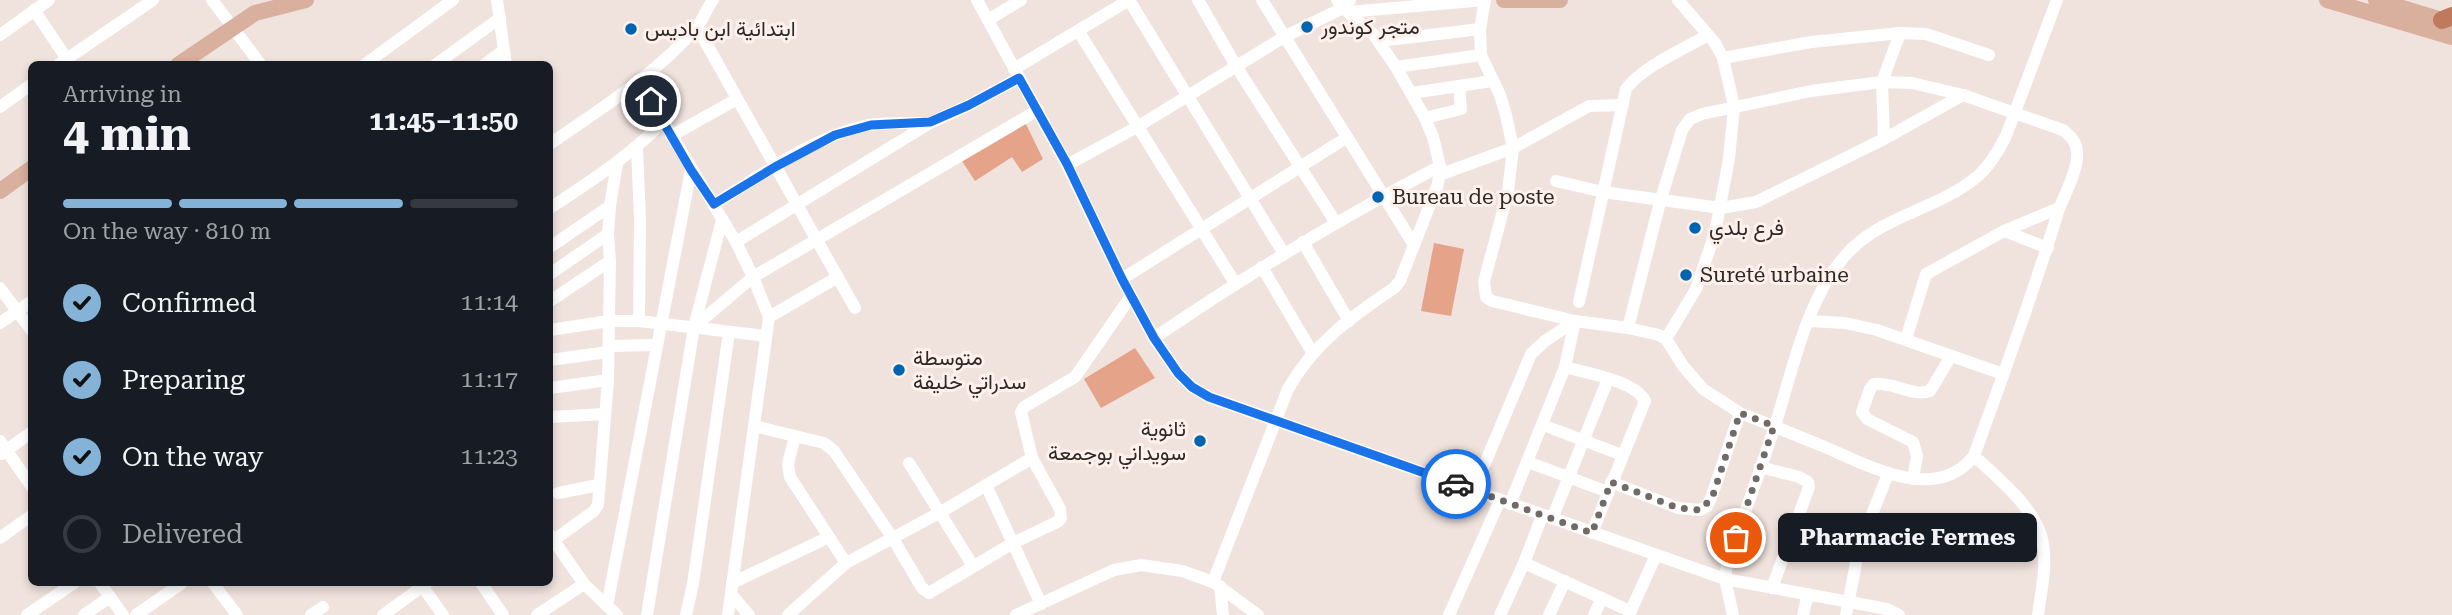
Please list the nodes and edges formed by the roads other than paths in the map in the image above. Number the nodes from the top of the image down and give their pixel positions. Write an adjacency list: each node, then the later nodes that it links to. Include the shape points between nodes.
1 (49, 0): 21 (street)
2 (153, 0): 40 (street)
3 (212, 0): 25 (street)
4 (302, 0): 25 (main road, via 255,13)
5 (453, 0): 43 (street)
6 (497, 0): 22 (street)
7 (977, 0): 23 (street)
8 (1021, 0): 23 (street)
9 (1129, 0): 28 (street); 56 (street)
10 (1198, 0): 47 (street)
11 (1262, 0): 32 (street)
12 (1485, 0): 20 (street); 27 (street)
13 (1504, 0): 14 (main road)
14 (1560, 0)
15 (1678, 0): 31 (street)
16 (2057, 0): 63 (street)
17 (2327, 0): 33 (main road)
18 (2376, 0): 24 (main road)
19 (710, 2): 26 (street)
20 (1344, 5): 32 (street); 34 (street)
21 (34, 10): 30 (street); 39 (street)
22 (500, 18): 35 (street); 44 (street)
23 (988, 20): 49 (street)
24 (2449, 20)
25 (232, 27): 41 (main road); 42 (street)
26 (697, 27): 50 (street); 58 (street)
27 (1480, 29): 34 (street); 36 (street)
28 (1079, 32): 49 (street); 67 (street)
29 (1900, 33): 37 (street, via 1926,34); 38 (street, via 1811,42); 52 (street)
30 (0, 35)
31 (1708, 35): 38 (street); 59 (street, via 1633,80)
32 (1284, 37): 47 (street); 69 (street)
33 (2452, 37)
34 (1379, 41): 48 (street)
35 (504, 50): 45 (street); 46 (street)
36 (1481, 55): 48 (street); 51 (street)
37 (1989, 55)
38 (1723, 58): 60 (street)
39 (64, 61)
40 (68, 61)
41 (184, 61)
42 (258, 61)
43 (369, 61)
44 (441, 61)
45 (489, 61)
46 (505, 61)
47 (1236, 66): 56 (street); 77 (street)
48 (1396, 67): 55 (street)
49 (1017, 74): 62 (street); 66 (street, via 969,105)
50 (639, 81): 65 (street); 71 (street)
51 (1492, 81): 53 (street); 73 (street)
52 (1882, 82): 57 (street, via 1912,83); 60 (street); 70 (street)
53 (1459, 86): 55 (street); 64 (street, via 1460,110)
54 (28, 87): 61 (street)
55 (1412, 93): 64 (street)
56 (1186, 96): 67 (street); 85 (street)
57 (1963, 96): 63 (street); 70 (street)
58 (737, 99): 68 (street); 76 (street)
59 (1623, 105): 73 (street, via 1590,106); 83 (street)
60 (1734, 106): 86 (street, via 1686,123); 91 (street)
61 (0, 107)
62 (1038, 110): 75 (street); 98 (street)
63 (2015, 112): 92 (street, via 2073,138 2077,160); 124 (street, via 1995,156 1979,174 1957,190 1893,219 1845,255 1826,281)
64 (1425, 118): 79 (street)
65 (663, 122): 68 (street); 72 (street)
66 (930, 122): 76 (street, via 871,125 845,132); 88 (street)
67 (1137, 127): 75 (street); 95 (street)
68 (671, 135): 78 (street)
69 (1346, 138): 77 (street); 84 (street)
70 (1884, 139): 91 (street, via 1776,194)
71 (553, 142)
72 (637, 148): 74 (street); 121 (street)
73 (1513, 148): 79 (street); 123 (street, via 1508,192 1483,290 1492,301)
74 (617, 163): 89 (street); 90 (street)
75 (1067, 164): 110 (street)
76 (775, 167): 87 (street); 88 (street)
77 (1301, 167): 85 (street); 94 (street)
78 (691, 170): 87 (street); 126 (street)
79 (1439, 170): 84 (street); 102 (street)
80 (28, 171): 82 (main road)
81 (1556, 181): 83 (street)
82 (0, 191)
83 (1603, 192): 86 (street); 115 (street)
84 (1383, 196): 94 (street); 102 (street)
85 (1251, 200): 95 (street); 104 (street)
86 (1661, 202): 91 (street); 129 (street)
87 (714, 204): 93 (street)
88 (795, 204): 98 (street); 99 (street)
89 (553, 206)
90 (610, 206): 97 (street); 101 (street)
91 (1721, 208): 135 (street, via 1696,289)
92 (2059, 208): 96 (street); 103 (street)
93 (722, 220): 99 (street); 128 (street)
94 (1336, 223): 100 (street)
95 (1202, 229): 110 (street); 111 (street)
96 (2004, 231): 103 (street); 134 (street, via 1926,274)
97 (608, 234): 105 (street); 107 (street)
98 (816, 239): 108 (street); 109 (street)
99 (736, 242): 108 (street)
100 (1303, 242): 104 (street); 122 (street)
101 (553, 245)
102 (1414, 245): 122 (street, via 1394,288)
103 (2048, 248): 142 (street)
104 (1284, 254): 106 (street)
105 (610, 261): 114 (street); 120 (street)
106 (1262, 267): 111 (street); 138 (street)
107 (553, 272)
108 (753, 277): 119 (street); 128 (street)
109 (838, 277): 117 (street); 119 (street)
110 (1122, 279): 113 (street)
111 (1235, 283): 133 (street)
112 (0, 288): 118 (street)
113 (1131, 296): 133 (street); 159 (street, via 1075,377 1024,407 1021,412)
114 (553, 299)
115 (1579, 302)
116 (28, 303): 118 (street)
117 (855, 308)
118 (17, 311): 125 (street); 127 (street)
119 (769, 317): 132 (street)
120 (609, 321): 121 (street); 130 (street); 137 (street)
121 (639, 321): 126 (street)
122 (1349, 321): 138 (street)
123 (1575, 321): 129 (street); 141 (street); 160 (street, via 1531,354 1483,468)
124 (1809, 321): 134 (street, via 1860,326); 152 (street)
125 (0, 323)
126 (660, 323): 128 (street); 136 (street)
127 (28, 326)
128 (694, 327): 131 (street); 219 (street)
129 (1628, 328): 135 (street)
130 (553, 330)
131 (729, 332): 132 (street); 220 (street)
132 (766, 336): 151 (street)
133 (1154, 338): 149 (street, via 1192,387)
134 (1906, 338): 139 (street)
135 (1666, 339): 146 (street, via 1693,379)
136 (656, 345): 137 (street); 204 (street)
137 (608, 349): 140 (street); 144 (street)
138 (1312, 352): 149 (street)
139 (1951, 356): 142 (street); 166 (street, via 1930,391 1920,394 1874,384 1863,405 1867,419 1913,442 1917,456)
140 (553, 359)
141 (1565, 367): 143 (street); 150 (street)
142 (2003, 374): 158 (street)
143 (1608, 379): 155 (street); 157 (street, via 1638,391 1645,401)
144 (608, 380): 145 (street); 147 (street)
145 (553, 388)
146 (1740, 413): 152 (street); 170 (street, via 1712,498 1700,510 1678,508)
147 (605, 414): 148 (street); 168 (street)
148 (553, 417)
149 (1275, 420): 172 (street); 190 (street)
150 (1543, 425): 155 (street); 161 (street)
151 (754, 426): 154 (street); 199 (street)
152 (1774, 426): 163 (street); 164 (street)
153 (28, 434): 156 (street)
154 (794, 436): 177 (street, via 788,471); 178 (street, via 824,443 834,451)
155 (1583, 441): 157 (street); 165 (street)
156 (2, 449): 167 (street)
157 (1622, 455): 170 (street)
158 (1974, 456): 166 (street, via 1952,474); 234 (street, via 2020,502 2042,538)
159 (1032, 458): 169 (street); 182 (street, via 1061,518)
160 (1472, 462)
161 (1528, 462): 165 (street); 172 (street)
162 (909, 463): 173 (street)
163 (1760, 467): 187 (street); 198 (street, via 1800,477 1809,487)
164 (1888, 474): 166 (street); 206 (street, via 1859,547)
165 (1568, 477): 170 (street); 174 (street)
166 (1913, 479)
167 (28, 482)
168 (598, 485): 171 (street); 180 (street, via 594,511)
169 (986, 485): 173 (street); 182 (street)
170 (1610, 487): 176 (street)
171 (553, 495)
172 (1505, 502): 174 (street); 227 (street)
173 (941, 512): 178 (street); 186 (street)
174 (1547, 517): 176 (street); 185 (street)
175 (28, 518): 179 (street)
176 (1592, 533): 183 (street)
177 (829, 537): 184 (street); 199 (street)
178 (892, 537): 184 (street); 186 (street, via 925,592)
179 (0, 538)
180 (553, 538)
181 (553, 542): 189 (street)
182 (1013, 543): 186 (street); 203 (street)
183 (1656, 555): 187 (street); 207 (street)
184 (846, 563): 223 (street)
185 (1524, 563): 188 (street); 228 (street)
186 (973, 566)
187 (1725, 579): 198 (street); 231 (street)
188 (1565, 581): 202 (street); 229 (street)
189 (584, 584): 204 (street); 217 (street)
190 (1216, 584): 203 (street, via 1165,568 1131,565); 225 (street); 226 (street)
191 (70, 586): 208 (street)
192 (102, 586): 201 (street)
193 (178, 586): 211 (street)
194 (215, 586): 212 (street)
195 (422, 586): 214 (street)
196 (426, 586): 215 (street)
197 (488, 586): 216 (street)
198 (1772, 588): 200 (street)
199 (732, 589): 221 (street); 222 (street)
200 (1808, 594): 206 (street); 232 (street)
201 (110, 597): 209 (street); 210 (street)
202 (1602, 598): 207 (street); 230 (street)
203 (1041, 604): 224 (street)
204 (607, 606): 218 (street)
205 (323, 607): 213 (street)
206 (1847, 608): 233 (street, via 1886,609)
207 (1630, 613)
208 (27, 615)
209 (85, 615)
210 (123, 615)
211 (136, 615)
212 (237, 615)
213 (311, 615)
214 (383, 615)
215 (443, 615)
216 (503, 615)
217 (537, 615)
218 (617, 615)
219 (647, 615)
220 (686, 615)
221 (728, 615)
222 (749, 615)
223 (788, 615)
224 (1016, 615)
225 (1223, 615)
226 (1258, 615)
227 (1449, 615)
228 (1500, 615)
229 (1549, 615)
230 (1594, 615)
231 (1733, 615)
232 (1803, 615)
233 (1899, 615)
234 (2038, 615)

